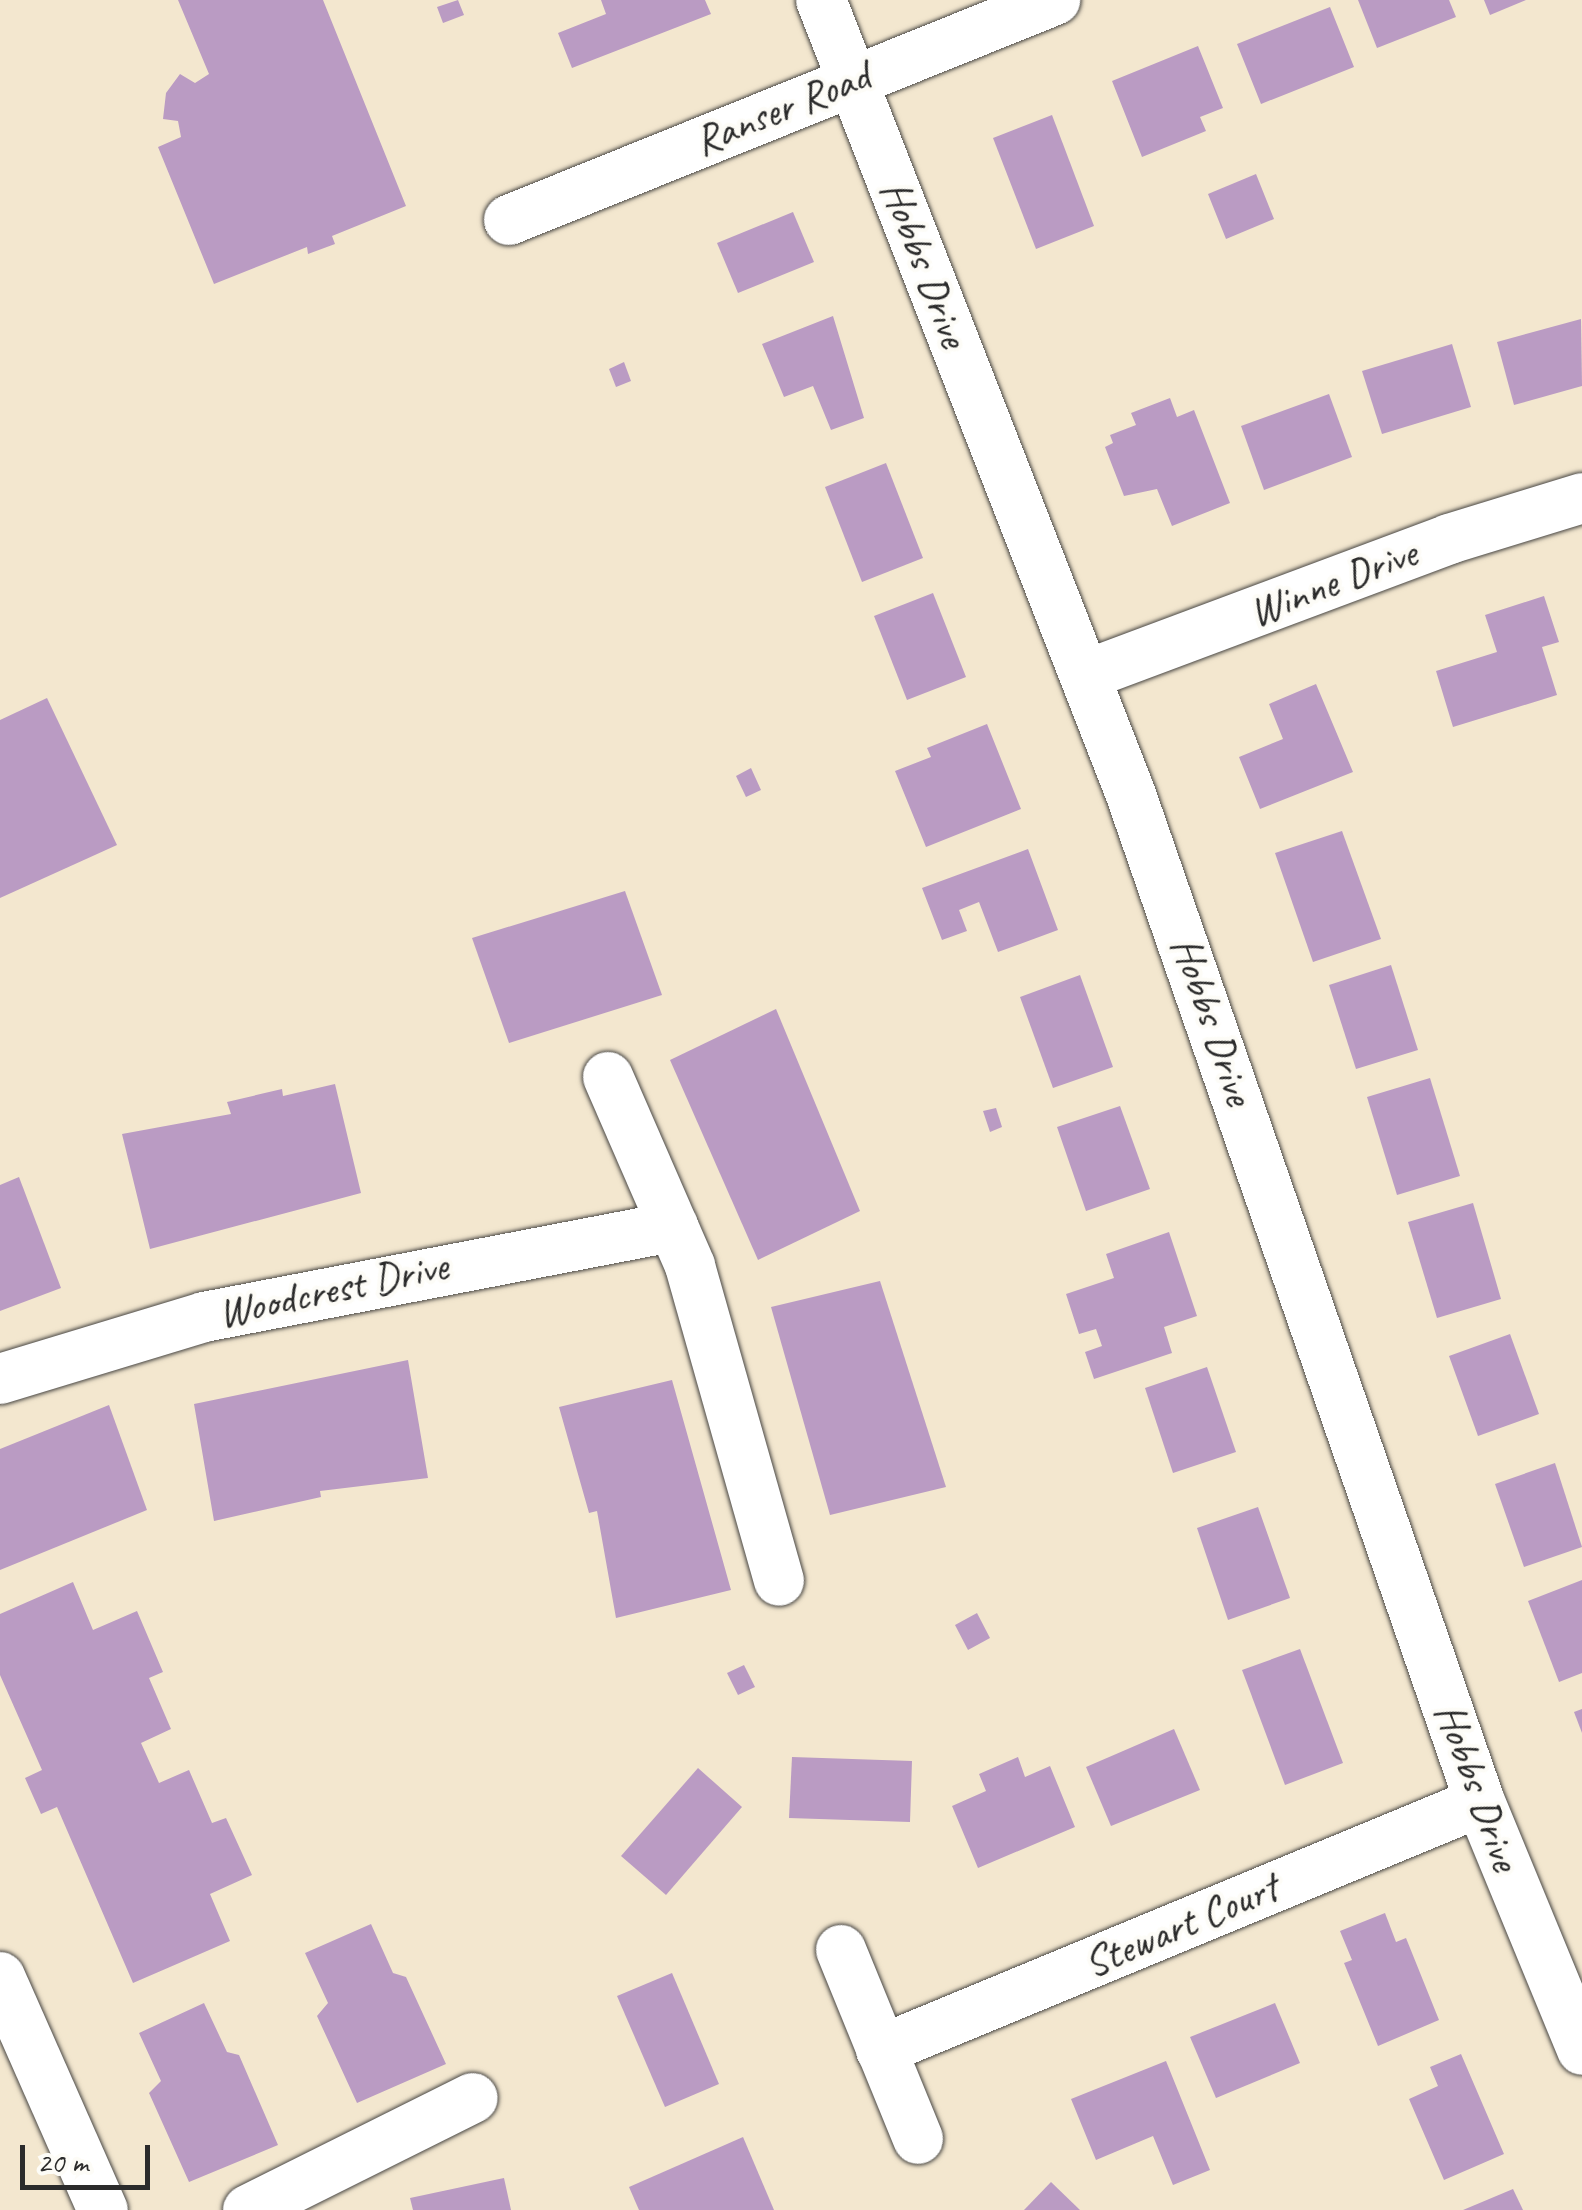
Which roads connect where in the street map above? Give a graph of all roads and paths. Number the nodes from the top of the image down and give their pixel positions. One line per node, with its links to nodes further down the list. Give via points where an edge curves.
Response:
1 (821, 0): 3 (street, Hobbs Drive)
2 (1055, 0): 3 (street, Ranser Road)
3 (852, 81): 4 (street, Ranser Road); 6 (street, Hobbs Drive)
4 (509, 220)
5 (1582, 498): 6 (street, Winne Drive, via 1449,539)
6 (1086, 675): 11 (street, Hobbs Drive, via 1198,977)
7 (608, 1077): 8 (street)
8 (673, 1227): 9 (street, Woodcrest Drive, via 204,1317); 10 (street, via 701,1300)
9 (0, 1378)
10 (779, 1581)
11 (1480, 1802): 14 (street, Stewart Court); 15 (street, Hobbs Drive)
12 (841, 1950): 14 (street)
13 (0, 1977): 18 (street)
14 (882, 2050): 17 (street)
15 (1582, 2050)
16 (473, 2098): 19 (street)
17 (918, 2139)
18 (103, 2210)
19 (248, 2210)

